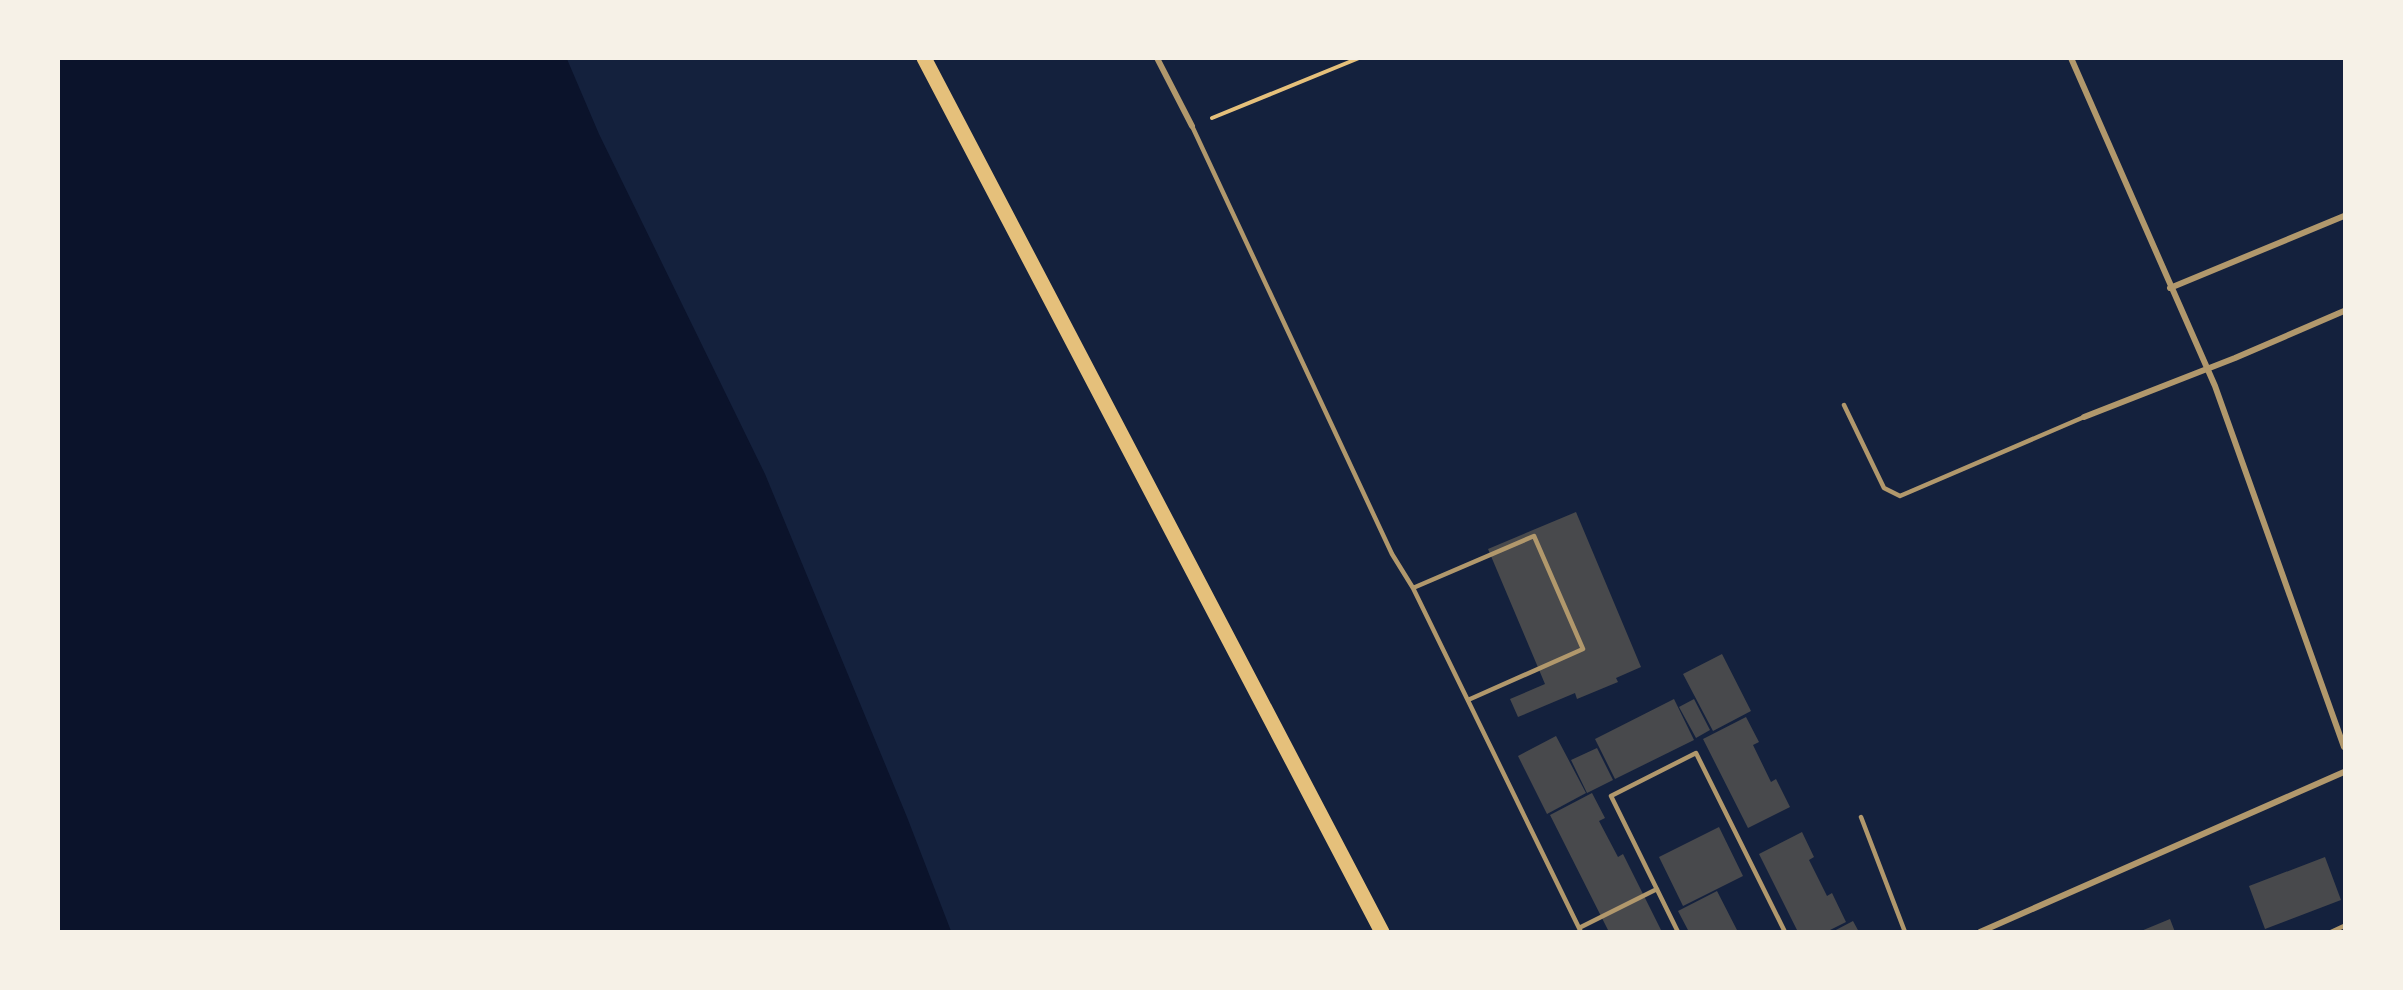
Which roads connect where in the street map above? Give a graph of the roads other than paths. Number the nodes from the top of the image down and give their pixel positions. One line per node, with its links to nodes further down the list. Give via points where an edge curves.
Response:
1 (924, 58): 19 (main road)
2 (1157, 58): 4 (street)
3 (2071, 58): 6 (street)
4 (1192, 126): 11 (lane, via 1392,554)
5 (2344, 216): 6 (street)
6 (2170, 288): 8 (street)
7 (2344, 311): 8 (street)
8 (2206, 368): 10 (street); 13 (street)
9 (1844, 405): 10 (lane, via 1884,488 1900,496)
10 (2084, 417)
11 (1413, 588): 12 (lane); 12 (lane, via 1534,536 1583,650)
12 (1468, 700): 18 (lane)
13 (2344, 747)
14 (2344, 772): 23 (street)
15 (1861, 817): 22 (lane)
16 (1657, 889): 18 (lane); 20 (lane); 21 (lane, via 1611,796 1696,753)
17 (2344, 926): 24 (lane)
18 (1580, 930)
19 (1382, 932)
20 (1678, 932)
21 (1785, 932)
22 (1905, 932)
23 (1980, 932)
24 (2331, 932)

